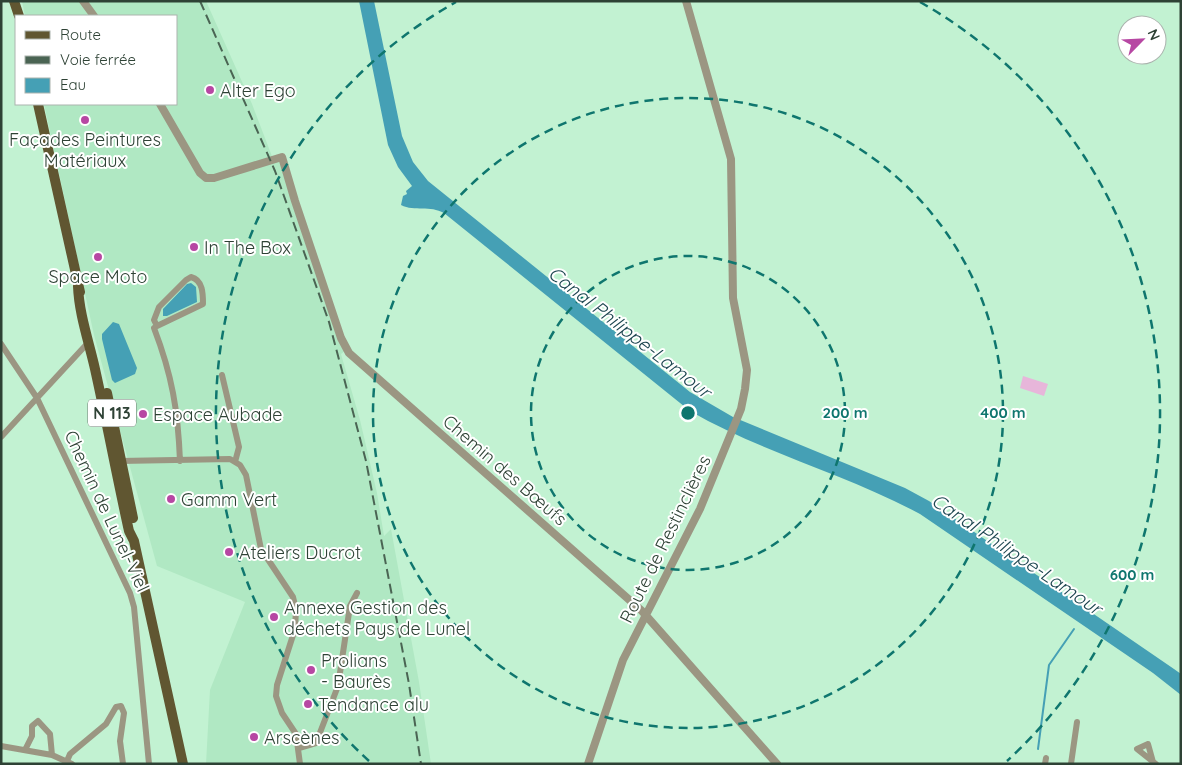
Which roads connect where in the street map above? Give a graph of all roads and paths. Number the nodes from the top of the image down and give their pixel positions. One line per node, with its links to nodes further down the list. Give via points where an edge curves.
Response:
1 (15, 1): 4 (main road)
2 (83, 1): 5 (street)
3 (686, 1): 19 (street, Route de Restinclières, via 731,160 733,298 747,370 745,389 730,436 700,509)
4 (19, 15)
5 (93, 15)
6 (38, 105): 8 (main road, N 113)
7 (161, 105): 19 (street, Chemin des Bœufs, via 206,178 282,158 341,338 349,352)
8 (78, 286): 11 (main road, N 113); 15 (main road, N 113)
9 (157, 326): 9 (street, via 203,304 200,283 196,278 186,280 159,307 154,320); 16 (street, via 154,328 173,384)
10 (1, 344): 13 (street, Chemin de Lunel-Viel)
11 (90, 345): 13 (street, via 85,346); 15 (main road, N 113)
12 (222, 375): 17 (street, via 239,446)
13 (37, 398): 14 (street); 27 (street, Chemin de Lunel-Viel, via 121,573 134,607)
14 (1, 437)
15 (118, 461): 16 (street); 28 (main road, N 113, via 130,531)
16 (180, 461): 17 (street, via 230,459)
17 (235, 462): 22 (street, via 246,475 261,549 293,597 296,610 295,629 276,696 282,713 296,734)
18 (358, 594): 22 (street, via 350,606 338,686 316,743)
19 (646, 617): 30 (street, Route de Restinclières, via 623,660); 31 (street, Chemin des Bœufs)
20 (1077, 722): 32 (street)
21 (1, 746): 23 (street)
22 (299, 748): 29 (street)
23 (26, 750): 24 (street); 24 (street, via 32,726 38,721 50,734)
24 (52, 755): 25 (street)
25 (69, 762): 26 (street, via 70,754 106,724 116,707 121,706 124,713 120,741)
26 (123, 764)
27 (149, 764)
28 (183, 764)
29 (300, 764)
30 (588, 764)
31 (777, 764)
32 (1071, 764)

